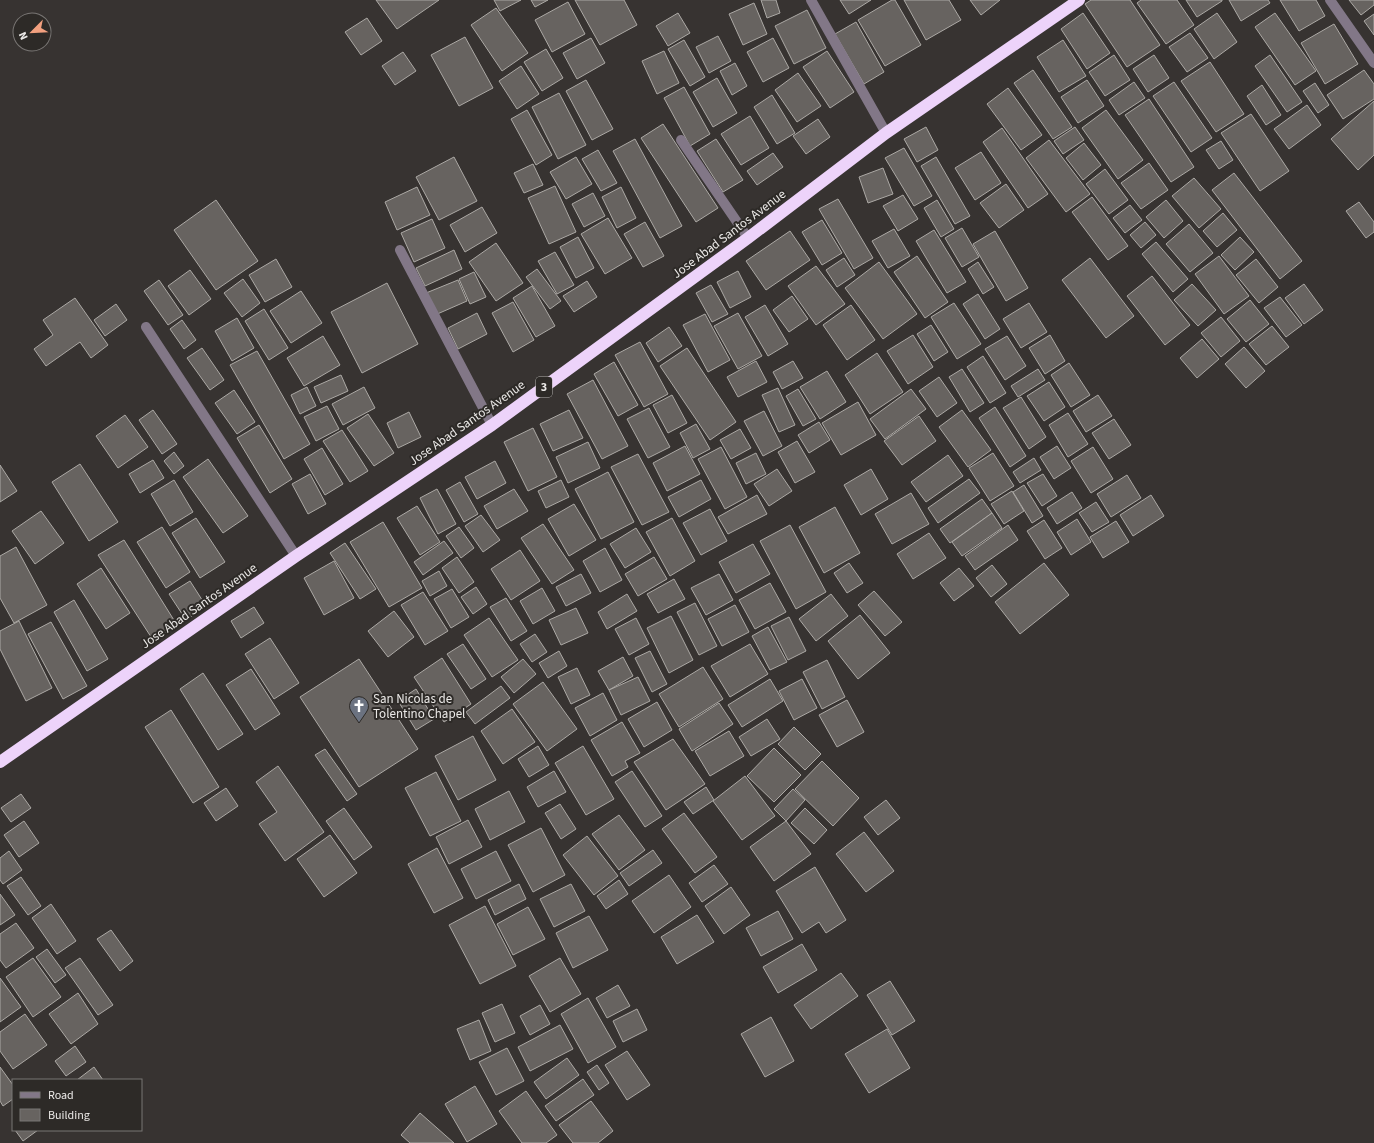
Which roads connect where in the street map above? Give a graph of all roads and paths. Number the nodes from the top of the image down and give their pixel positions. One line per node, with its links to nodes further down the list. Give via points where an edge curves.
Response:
1 (811, 0): 5 (street)
2 (1079, 0): 5 (highway, Jose Abad Santos Avenue / 3)
3 (1330, 0): 4 (street)
4 (1374, 63)
5 (886, 133): 7 (highway, Jose Abad Santos Avenue / 3)
6 (681, 140): 7 (street)
7 (748, 238): 10 (highway, Jose Abad Santos Avenue / 3)
8 (400, 250): 10 (street)
9 (146, 327): 11 (street)
10 (492, 425): 11 (highway, Jose Abad Santos Avenue / 3)
11 (296, 556): 12 (highway, Jose Abad Santos Avenue / 3)
12 (0, 762)

